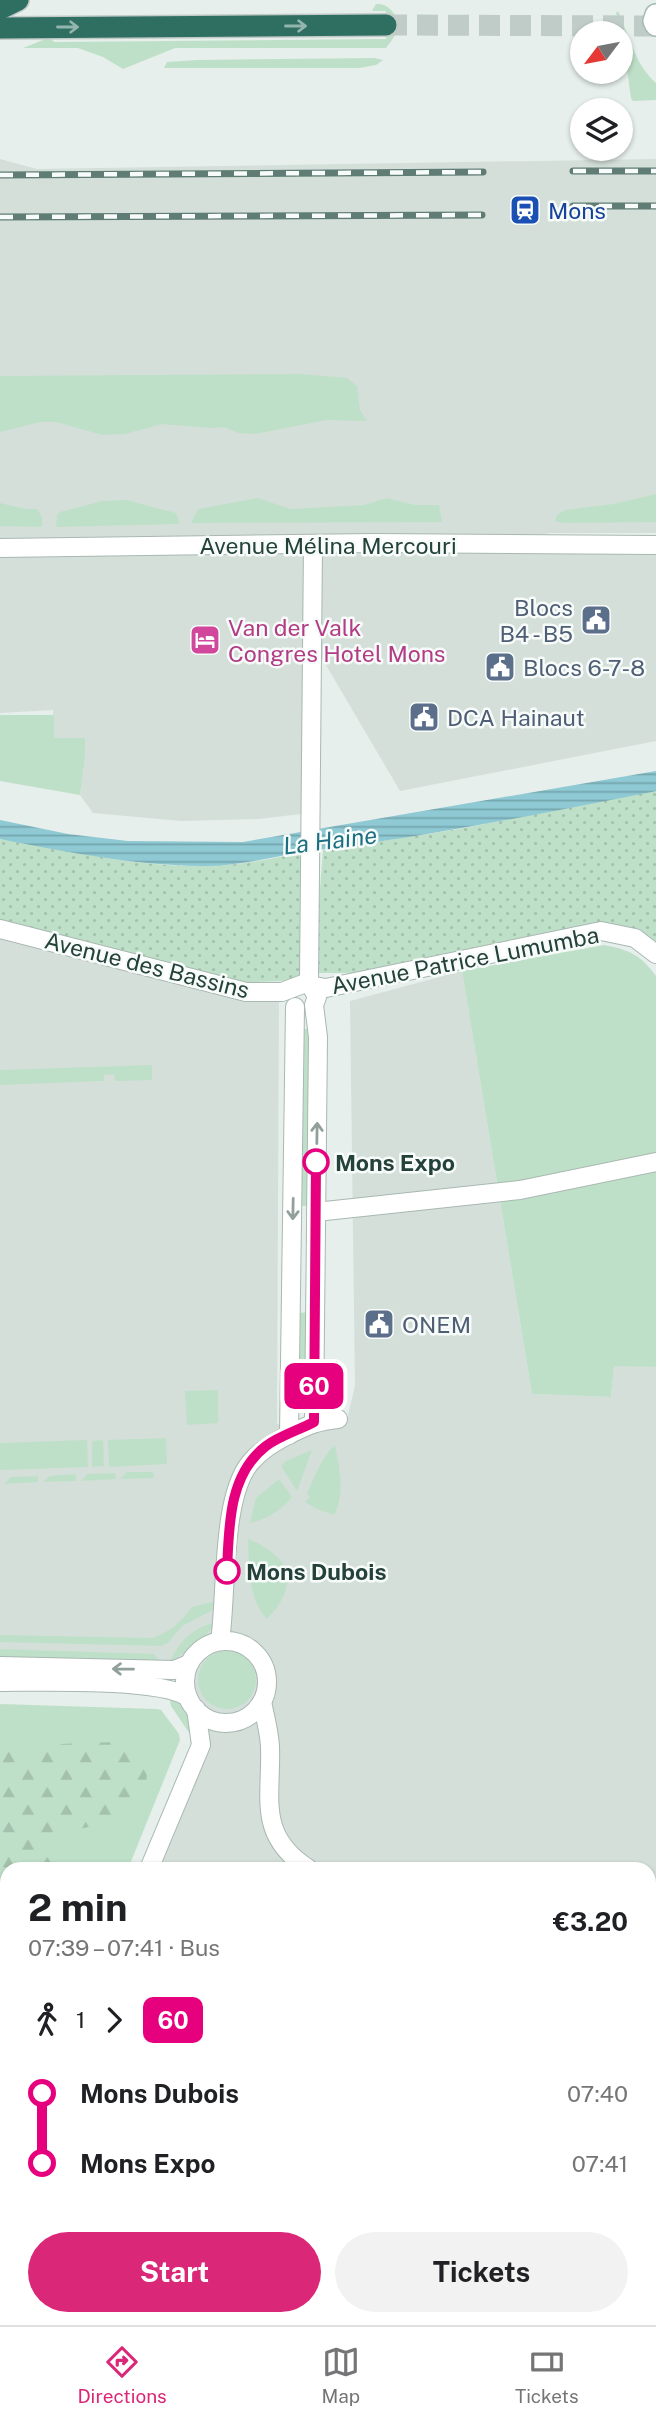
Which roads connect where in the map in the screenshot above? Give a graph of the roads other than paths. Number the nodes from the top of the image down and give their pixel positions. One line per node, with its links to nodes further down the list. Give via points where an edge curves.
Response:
1 (19, 0): 2 (highway)
2 (0, 9)
3 (656, 15): 5 (street)
4 (386, 25): 6 (highway, one-way to 4)
5 (656, 25)
6 (0, 28)
7 (313, 544): 8 (street, Avenue Mélina Mercouri); 9 (street, Avenue Mélina Mercouri); 14 (street)
8 (656, 545)
9 (0, 548)
10 (0, 929): 14 (street, Avenue des Bassins, via 246,992 282,992)
11 (0, 937): 14 (street, Avenue des Bassins, via 244,999)
12 (656, 954): 14 (street, Avenue Patrice Lumumba, via 635,938 601,931 326,988)
13 (656, 965): 14 (street, Avenue Patrice Lumumba, via 631,943 600,937)
14 (303, 999): 16 (street, one-way to 14, via 318,1037); 19 (street, one-way to 19)
15 (656, 1163): 16 (street, via 520,1190)
16 (316, 1212): 18 (street)
17 (338, 1419): 18 (street)
18 (314, 1422): 19 (street)
19 (289, 1435): 20 (street, via 266,1446 250,1462 236,1490)
20 (220, 1641): 21 (street, via 199,1651); 24 (street, via 241,1643 259,1656 267,1679)
21 (189, 1664): 22 (street, one-way to 22, via 174,1670); 25 (street, via 186,1679)
22 (0, 1666)
23 (0, 1682): 25 (street, via 163,1688 182,1693)
24 (262, 1702): 26 (street, via 244,1719); 30 (street, via 270,1746 269,1813 282,1844)
25 (192, 1703): 26 (street, via 212,1720); 27 (street)
26 (228, 1722): 27 (street); 29 (street, via 251,1729 260,1740 262,1818)
27 (201, 1745): 28 (street)
28 (152, 1862)
29 (283, 1862)
30 (299, 1862)

